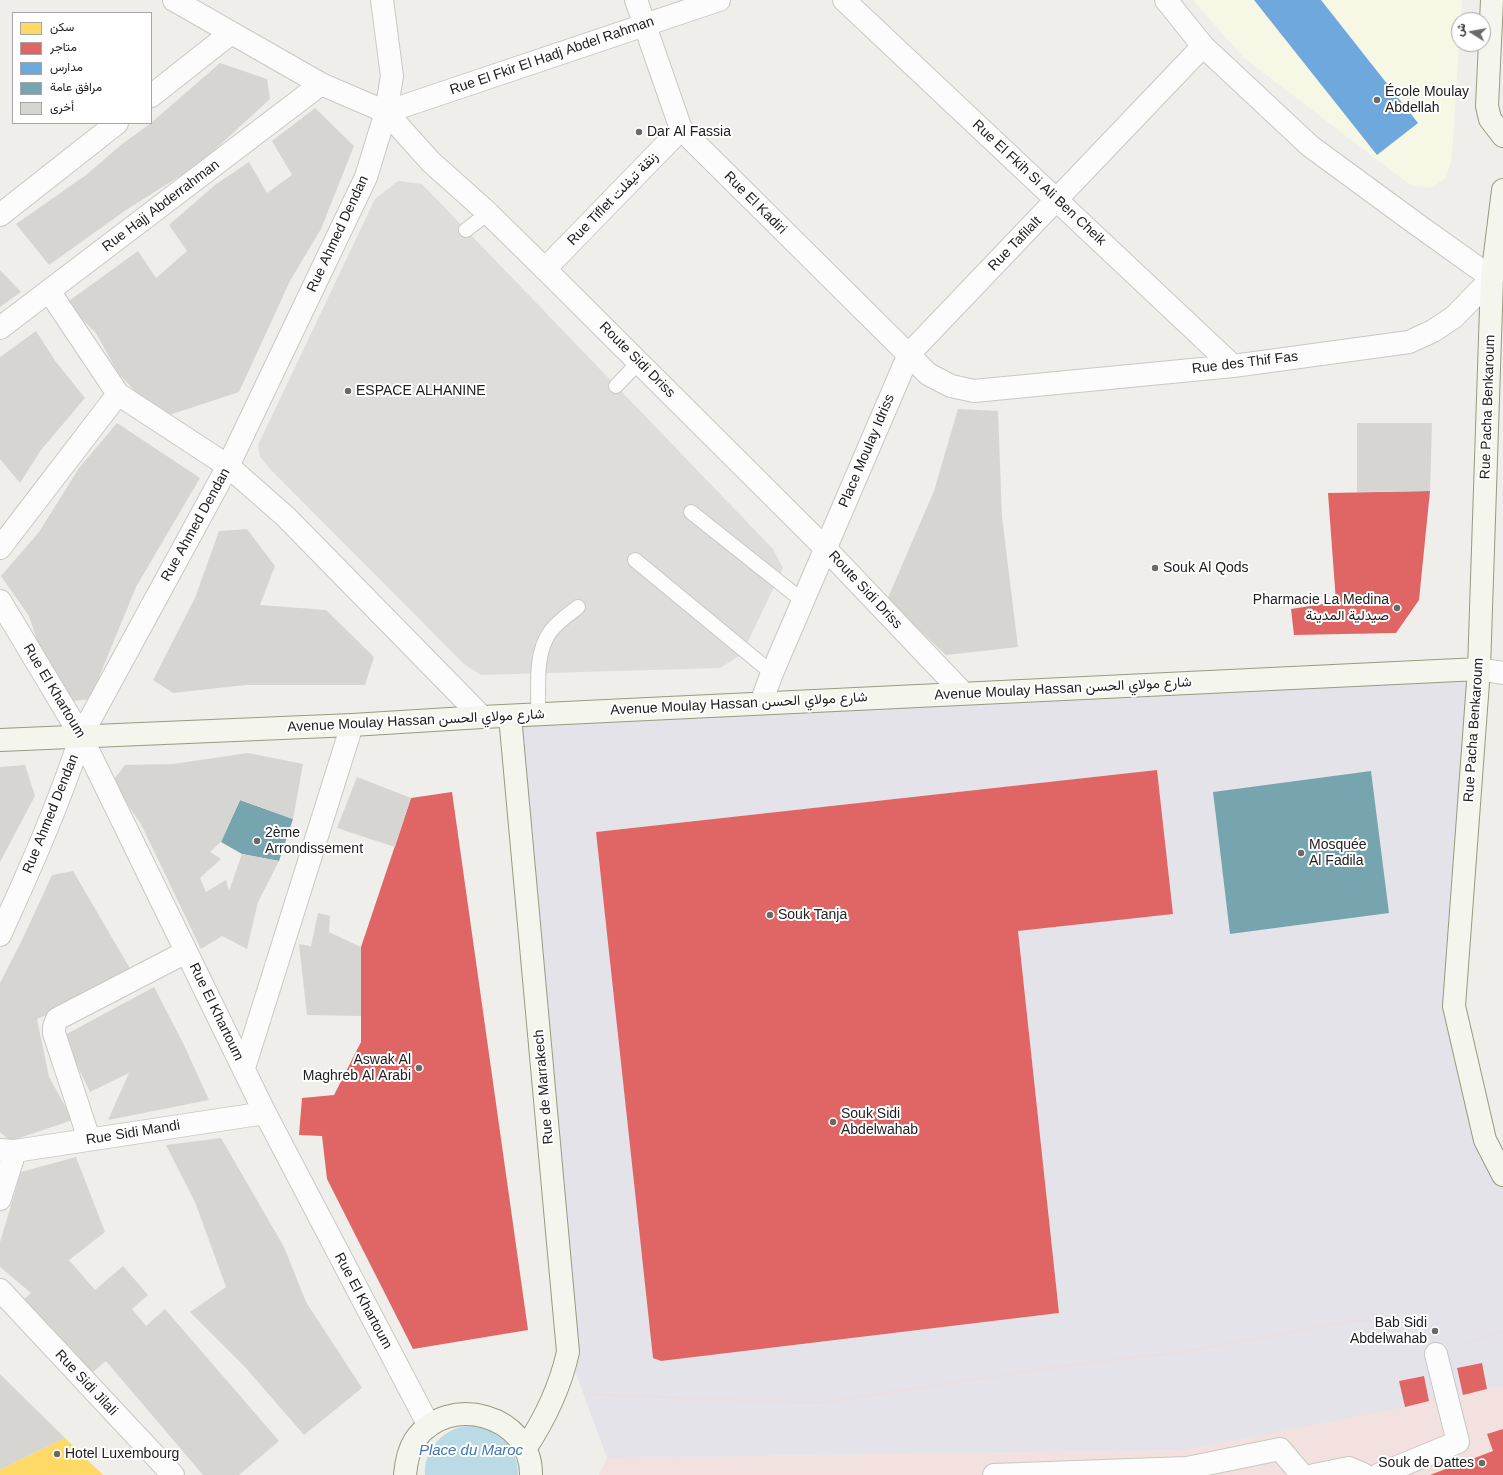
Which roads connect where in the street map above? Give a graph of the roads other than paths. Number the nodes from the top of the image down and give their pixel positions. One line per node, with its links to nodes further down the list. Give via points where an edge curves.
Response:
1 (174, 0): 9 (street)
2 (382, 0): 13 (street, via 392,76)
3 (636, 0): 8 (street, Rue El Kadiri)
4 (718, 0): 8 (street, Rue El Fkir El Hadj Abdel Rahman)
5 (844, 0): 18 (street, Rue El Fkih Si Ali Ben Cheik)
6 (1166, 0): 10 (street)
7 (1492, 0): 16 (main road, via 1487,106 1490,119)
8 (644, 25): 13 (street, Rue El Fkir El Hadj Abdel Rahman); 15 (street, Rue El Kadiri)
9 (231, 33): 11 (street); 12 (street)
10 (1203, 46): 18 (street, Rue Tafilalt); 24 (street, via 1310,146)
11 (321, 84): 13 (street); 25 (street, Rue Hajj Abderrahman)
12 (152, 95)
13 (386, 112): 19 (street, Route Sidi Driss, via 431,162); 34 (street, Rue Ahmed Dendan, via 366,177)
14 (116, 124): 20 (street)
15 (681, 129): 23 (street, Rue Tiflet زنقة تيفلت); 27 (street, Rue El Kadiri)
16 (1503, 136)
17 (1503, 190): 24 (main road, Rue Pacha Benkaroum)
18 (1057, 200): 27 (street, Rue Tafilalt); 30 (street, Rue El Fkih Si Ali Ben Cheik)
19 (488, 213): 21 (lane); 23 (street, Route Sidi Driss)
20 (0, 215)
21 (466, 230)
22 (1503, 250): 24 (street)
23 (545, 269): 29 (street, Route Sidi Driss)
24 (1492, 278): 28 (main road, Rue Pacha Benkaroum); 30 (street, Rue des Thif Fas, via 1454,317 1433,331 1409,342)
25 (49, 291): 26 (street, Rue Hajj Abderrahman); 33 (street)
26 (0, 328)
27 (909, 354): 32 (street, Rue El Kadiri, via 928,374 951,386); 37 (street, Place Moulay Idriss)
28 (1496, 356): 42 (main road, Rue Pacha Benkaroum)
29 (639, 362): 31 (lane); 37 (street, Route Sidi Driss)
30 (1234, 366): 32 (street, Rue des Thif Fas)
31 (616, 386)
32 (974, 391)
33 (118, 394): 34 (street); 36 (street)
34 (228, 466): 49 (street, via 286,517); 51 (street, Rue Ahmed Dendan)
35 (691, 512): 39 (lane)
36 (0, 548)
37 (825, 548): 39 (street, Place Moulay Idriss); 45 (street, Route Sidi Driss)
38 (635, 560): 43 (lane)
39 (803, 600): 43 (street, Place Moulay Idriss)
40 (0, 601): 51 (street, Rue El Khartoum)
41 (578, 607): 47 (lane, via 551,631 544,644 540,658)
42 (1479, 669): 44 (street); 45 (main road, Avenue Moulay Hassan شارع مولاي الحسن); 59 (main road, Rue Pacha Benkaroum, via 1454,1006 1485,1140)
43 (772, 673): 46 (street, Place Moulay Idriss)
44 (1503, 673)
45 (963, 693): 46 (main road, Avenue Moulay Hassan شارع مولاي الحسن)
46 (761, 703): 47 (main road, Avenue Moulay Hassan شارع مولاي الحسن)
47 (538, 714): 48 (main road, Avenue Moulay Hassan شارع مولاي الحسن)
48 (510, 716): 49 (main road, Avenue Moulay Hassan شارع مولاي الحسن); 64 (main road, Rue de Marrakech, via 568,1352 563,1374 542,1424)
49 (482, 717): 50 (main road, Avenue Moulay Hassan شارع مولاي الحسن)
50 (352, 725): 51 (main road, Avenue Moulay Hassan شارع مولاي الحسن); 55 (street)
51 (81, 736): 52 (main road, Avenue Moulay Hassan شارع مولاي الحسن); 53 (street, Rue Ahmed Dendan, via 35,858); 54 (street, Rue El Khartoum)
52 (0, 740)
53 (0, 935)
54 (186, 952): 55 (street, Rue El Khartoum); 57 (street, via 57,1019 54,1033)
55 (244, 1068): 56 (street, Rue El Khartoum)
56 (265, 1113): 57 (street, Rue Sidi Mandi); 63 (street, Rue El Khartoum)
57 (89, 1139): 58 (street, Rue Sidi Mandi)
58 (7, 1150): 60 (street)
59 (1503, 1175)
60 (0, 1198)
61 (0, 1290): 65 (street, Rue Sidi Jilali)
62 (1436, 1354): 72 (street, via 1458,1442)
63 (429, 1426): 64 (main road, via 451,1415 476,1413 500,1421 515,1433); 66 (main road, via 415,1440 407,1458)
64 (525, 1449): 67 (main road)
65 (173, 1475)
66 (405, 1475)
67 (531, 1475)
68 (994, 1475): 69 (street, via 1187,1468 1280,1448)
69 (1302, 1475)
70 (1314, 1475): 71 (street, via 1349,1468)
71 (1365, 1475)
72 (1378, 1475)

